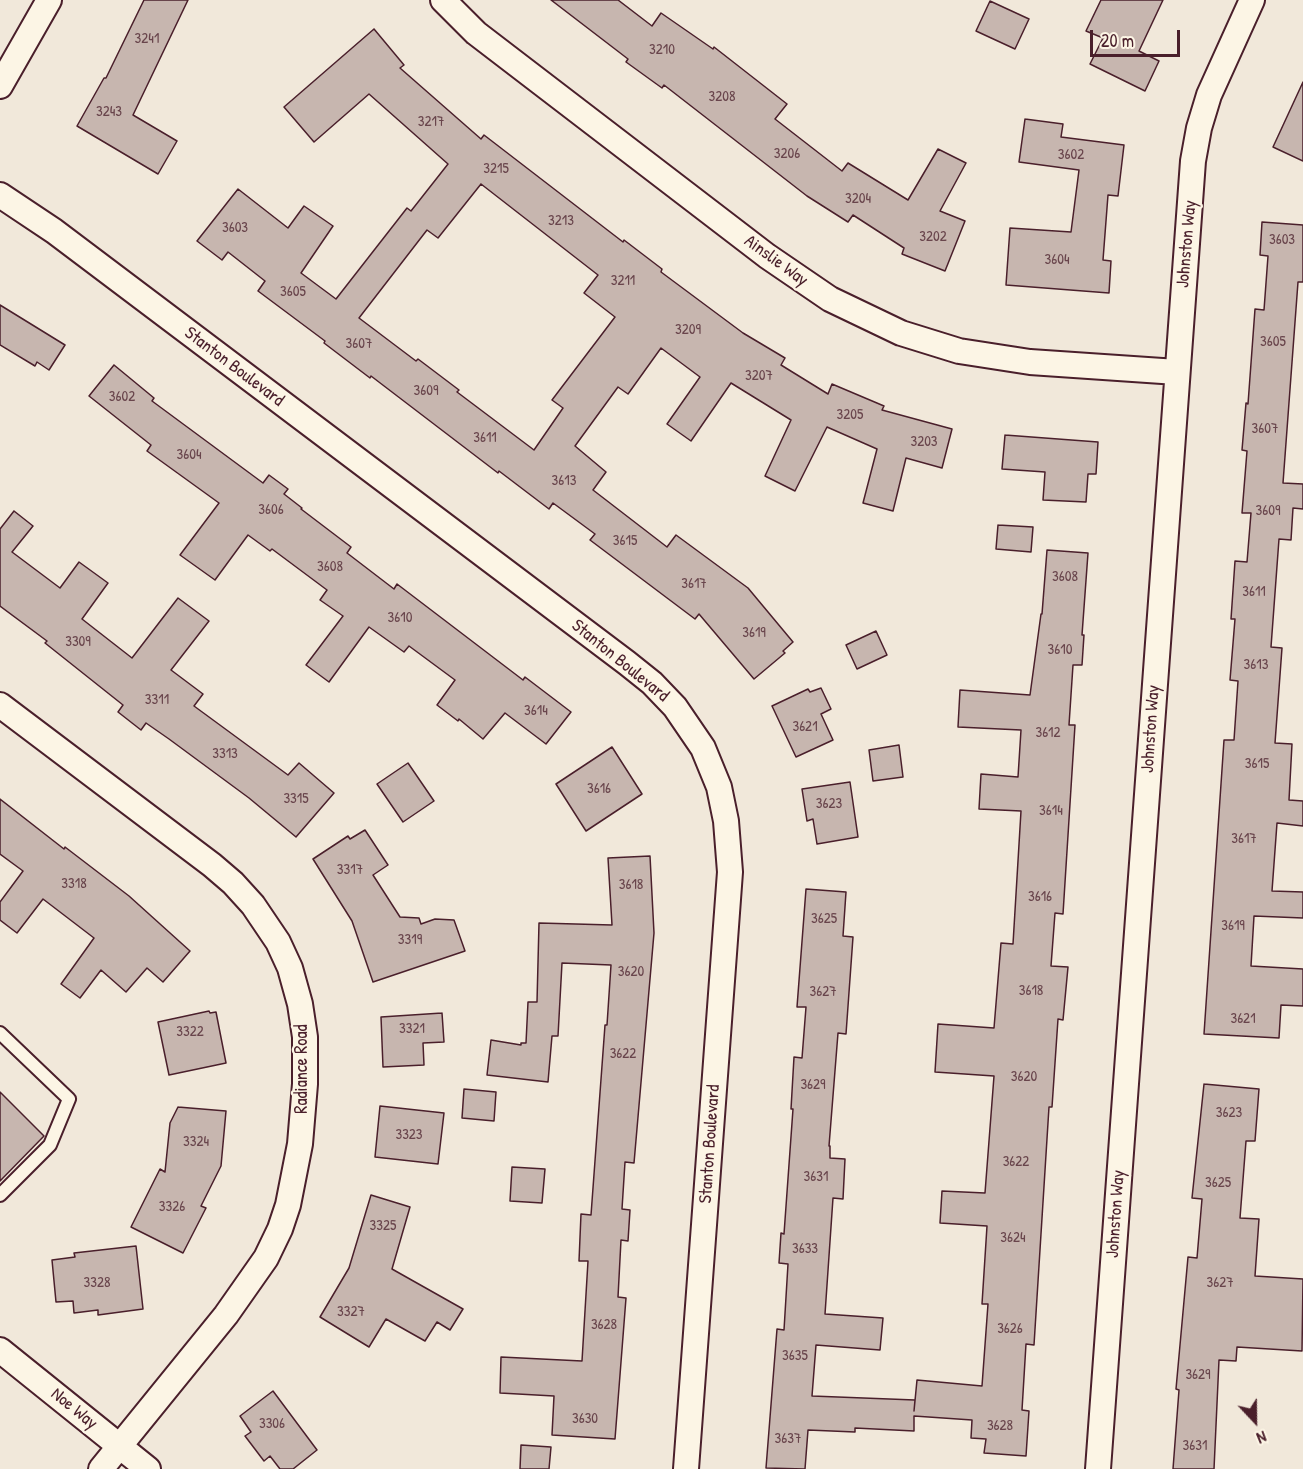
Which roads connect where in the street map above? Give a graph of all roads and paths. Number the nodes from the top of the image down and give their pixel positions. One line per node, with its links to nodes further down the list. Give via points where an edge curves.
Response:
1 (49, 0): 4 (street)
2 (442, 0): 6 (street, Ainslie Way, via 485,40 767,256 830,299 901,333 959,351 1030,362)
3 (1252, 0): 6 (street, Johnston Way, via 1209,95 1199,128)
4 (0, 86)
5 (0, 195): 14 (street, Stanton Boulevard, via 627,663 675,707 704,748 719,787 730,872)
6 (1177, 372): 15 (street, Johnston Way)
7 (0, 705): 11 (street, Radiance Road, via 233,883 278,942 300,1004 304,1037 300,1144 280,1229 266,1258 225,1315)
8 (0, 1033): 9 (lane, via 69,1099 50,1145)
9 (0, 1195)
10 (0, 1350): 11 (street, Noe Way)
11 (120, 1446): 12 (street, Radiance Road); 13 (street, Noe Way)
12 (101, 1469)
13 (148, 1469)
14 (686, 1469)
15 (1098, 1469)

